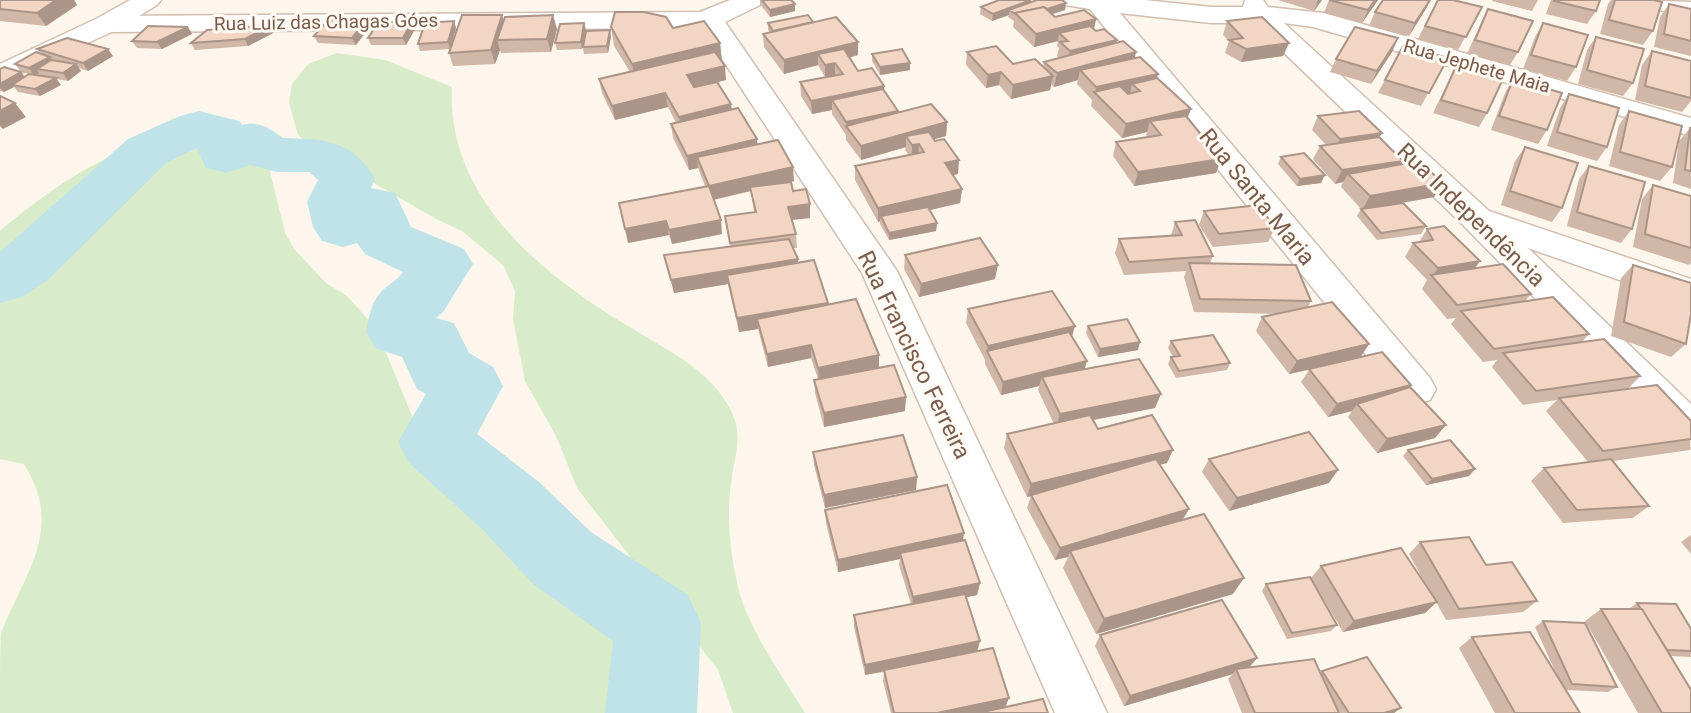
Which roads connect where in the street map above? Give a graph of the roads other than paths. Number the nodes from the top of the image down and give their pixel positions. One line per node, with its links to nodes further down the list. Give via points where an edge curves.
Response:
1 (148, 0): 8 (street)
2 (751, 0): 7 (street, Rua Luiz das Chagas Góes)
3 (1649, 0): 6 (street)
4 (1087, 2): 5 (street, via 1211,15); 13 (street, Rua Santa Maria)
5 (1256, 8): 10 (street, Rua Jephete Maia, via 1315,19); 11 (street, Rua Independência)
6 (1691, 10)
7 (709, 19): 8 (street, Rua Luiz das Chagas Góes); 15 (street, Rua Francisco Ferreira, via 879,271)
8 (107, 24): 9 (street)
9 (0, 75)
10 (1691, 127)
11 (1476, 218): 12 (street); 14 (street, Rua Independência)
12 (1691, 292)
13 (1416, 389)
14 (1691, 430)
15 (1081, 713)

